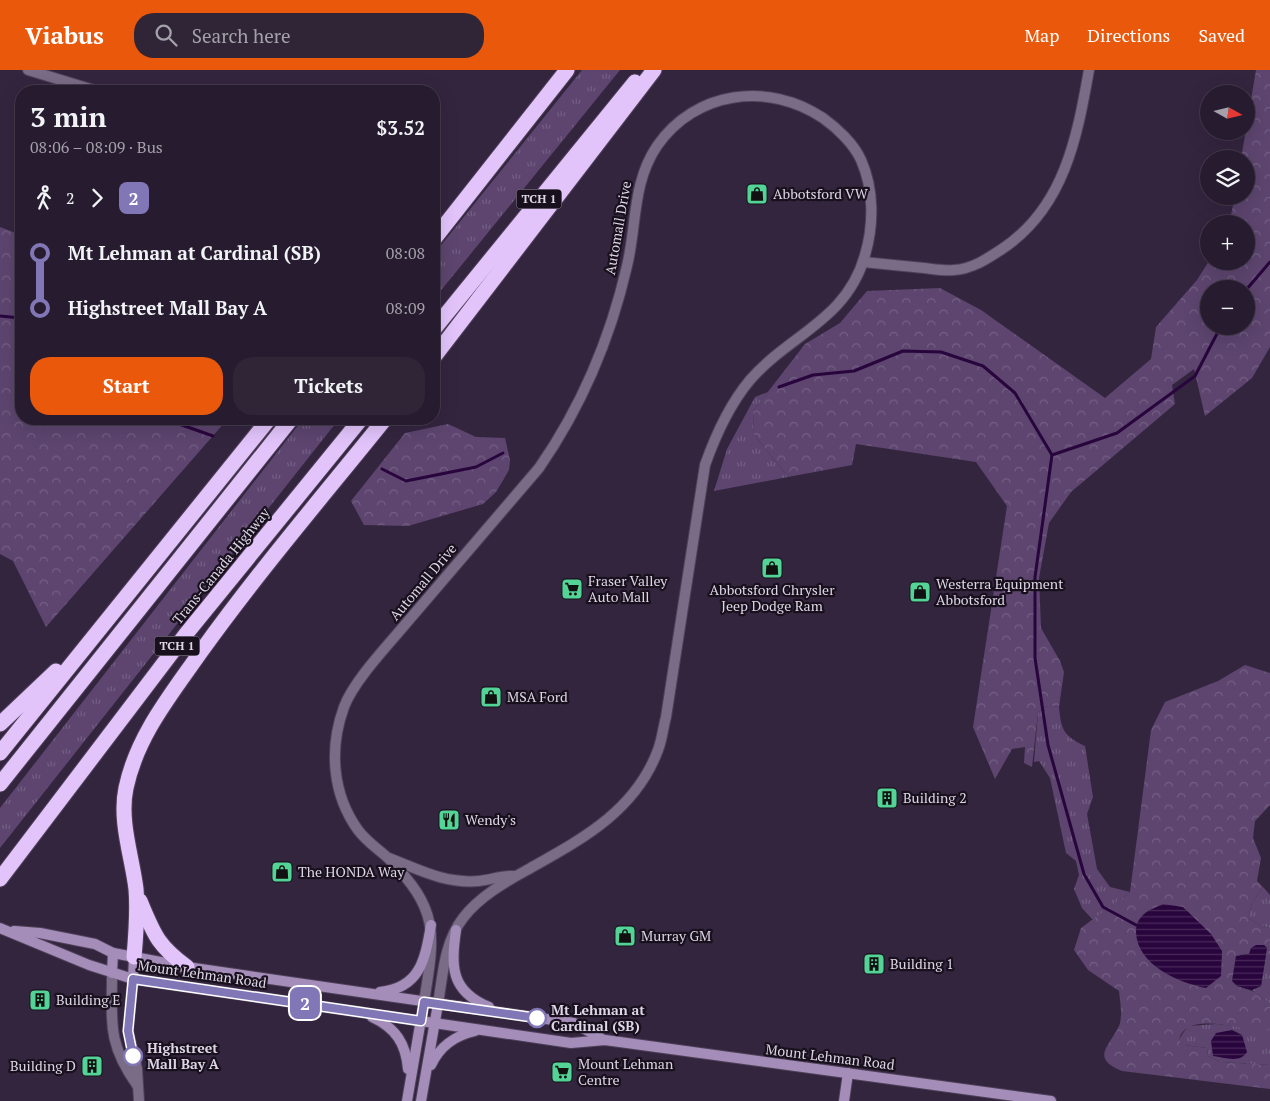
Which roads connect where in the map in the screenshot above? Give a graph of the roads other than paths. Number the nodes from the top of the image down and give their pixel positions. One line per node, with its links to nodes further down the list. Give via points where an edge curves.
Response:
1 (28, 70): 6 (street)
2 (567, 70): 7 (highway)
3 (645, 70): 11 (highway, TCH 1)
4 (654, 70): 12 (highway)
5 (1089, 70): 10 (street, via 1080,124 1064,174 1034,223 1012,243 970,268 953,271)
6 (77, 85)
7 (552, 91): 8 (highway); 9 (highway)
8 (440, 222)
9 (440, 231)
10 (863, 262): 21 (street, Automall Drive, via 870,229 871,203 861,160 834,126 812,111 785,100 758,95 732,96 710,102 672,127 652,154 641,178 628,264 604,348 559,439 539,468 370,666 344,706 333,766 344,806 358,830); 22 (street, Automall Drive, via 848,295 830,314 780,351 751,380 717,432 705,464 666,717 658,750 643,782 620,810 586,837)
11 (440, 322)
12 (440, 349)
13 (263, 425): 17 (highway)
14 (286, 425): 20 (highway)
15 (356, 425): 23 (highway, Trans-Canada Highway / TCH 1, via 186,634)
16 (380, 425): 24 (highway, via 240,598 165,701 143,738 124,801)
17 (98, 630): 18 (highway); 19 (highway)
18 (0, 724)
19 (0, 753)
20 (0, 784)
21 (387, 857): 22 (street, Automall Drive, via 425,874 451,880 480,881); 25 (street, Automall Drive, via 418,893)
22 (516, 876): 27 (street, Automall Drive, via 477,903)
23 (2, 877)
24 (136, 888): 30 (highway, via 138,916); 31 (highway, via 156,940 168,954)
25 (431, 925): 34 (main road, via 424,956 412,981 394,991); 35 (street, Automall Drive, via 431,958)
26 (0, 928): 28 (main road, Mount Lehman Road)
27 (456, 930): 36 (street, Automall Drive, via 448,946); 38 (main road, via 453,970 459,984 476,1002)
28 (10, 931): 29 (main road, Mount Lehman Road, via 40,933 95,944); 32 (main road, Mount Lehman Road, via 39,946)
29 (113, 953): 30 (main road, Mount Lehman Road); 32 (main road)
30 (134, 957): 31 (main road, Mount Lehman Road); 33 (main road)
31 (187, 967): 34 (main road, Mount Lehman Road)
32 (112, 973): 33 (main road, Mount Lehman Road); 45 (street, via 111,1024 117,1053)
33 (133, 979): 37 (main road, Mount Lehman Road); 45 (street, via 128,1031 137,1069)
34 (364, 994): 35 (main road, Mount Lehman Road)
35 (424, 1002): 36 (main road, Mount Lehman Road); 39 (main road)
36 (438, 1004): 38 (main road, Mount Lehman Road); 40 (main road)
37 (361, 1012): 39 (main road, Mount Lehman Road); 46 (main road, via 382,1022 401,1038 406,1052)
38 (501, 1013): 42 (main road, Mount Lehman Road, via 574,1023)
39 (421, 1021): 40 (main road, Mount Lehman Road); 46 (main road)
40 (434, 1023): 41 (main road, Mount Lehman Road); 44 (main road)
41 (480, 1030): 42 (main road, Mount Lehman Road, via 571,1043); 44 (main road, via 447,1042 435,1055)
42 (605, 1040): 43 (main road, Mount Lehman Road)
43 (848, 1073): 50 (main road); 51 (main road, Mount Lehman Road)
44 (424, 1080): 49 (main road)
45 (137, 1085): 47 (street)
46 (409, 1085): 48 (main road)
47 (139, 1101)
48 (407, 1101)
49 (421, 1101)
50 (844, 1101)
51 (1052, 1101)

